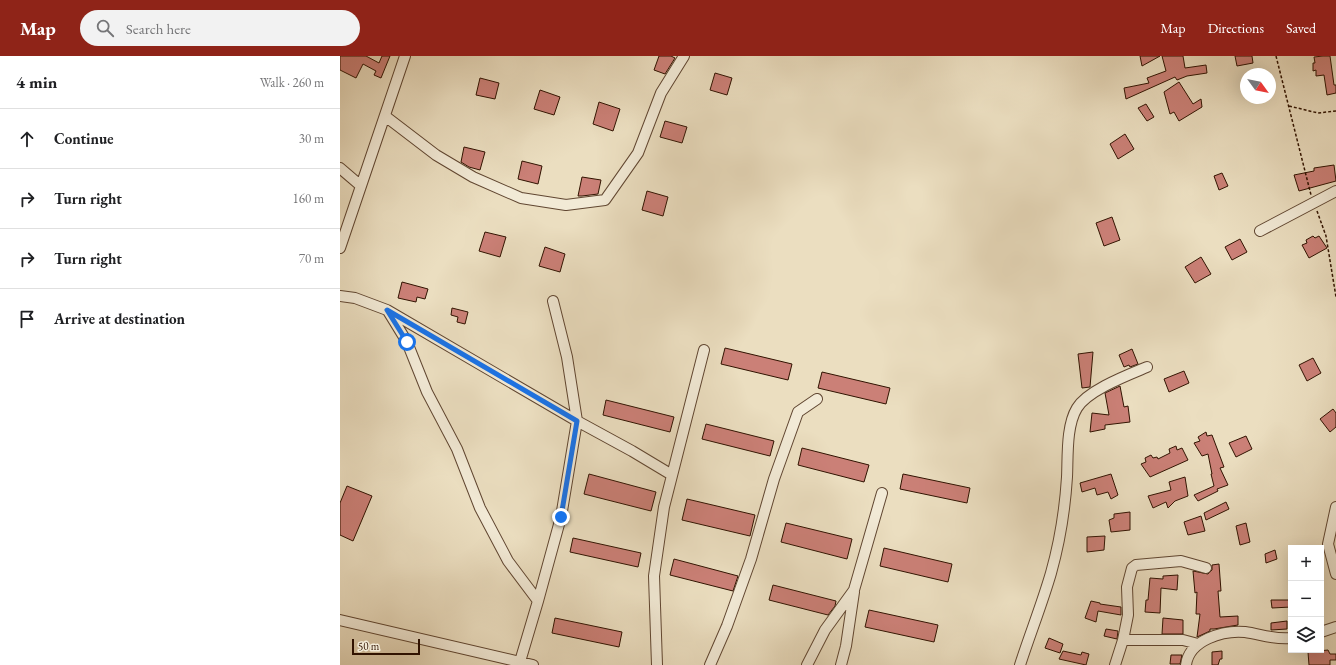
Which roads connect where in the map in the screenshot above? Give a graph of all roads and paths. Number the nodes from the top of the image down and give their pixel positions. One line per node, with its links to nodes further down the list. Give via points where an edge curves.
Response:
1 (405, 56): 6 (street)
2 (684, 56): 6 (street, via 661,93 638,153 605,200 566,205 521,198 473,177 436,155)
3 (1276, 56): 4 (path)
4 (1289, 106): 5 (path, via 1318,113); 10 (path)
5 (1336, 111)
6 (385, 116): 8 (street)
7 (340, 168): 8 (street)
8 (361, 186): 12 (street)
9 (1336, 191): 10 (street)
10 (1314, 203): 11 (street); 14 (path, via 1326,236)
11 (1260, 231)
12 (340, 248)
13 (340, 296): 16 (street, via 355,298)
14 (1336, 297)
15 (553, 301): 20 (street, via 568,357)
16 (387, 310): 20 (street); 27 (street, via 407,342 427,392 457,449 480,508 508,561)
17 (704, 350): 21 (street)
18 (1147, 368): 40 (street, via 1122,377 1090,395 1077,408 1070,425 1062,527 1051,573)
19 (818, 399): 37 (street, via 798,412 774,479 752,559)
20 (577, 421): 21 (street); 27 (street, via 561,517)
21 (672, 475): 36 (street, via 664,507 654,576)
22 (882, 493): 26 (street)
23 (1336, 507): 25 (street, via 1328,544)
24 (1206, 568): 32 (street, via 1181,561 1136,565 1132,568 1127,586 1128,615)
25 (1336, 574)
26 (854, 590): 38 (street, via 825,630); 39 (street)
27 (538, 601): 34 (street)
28 (340, 620): 34 (street)
29 (1336, 628): 30 (street)
30 (1324, 631)
31 (1288, 638): 33 (street, via 1272,638 1243,632 1215,635)
32 (1123, 640): 33 (street, via 1183,640); 41 (street)
33 (1198, 644): 42 (street, via 1187,658)
34 (519, 663): 35 (street)
35 (533, 665)
36 (657, 665)
37 (710, 665)
38 (807, 665)
39 (841, 665)
40 (1020, 665)
41 (1115, 665)
42 (1186, 665)

